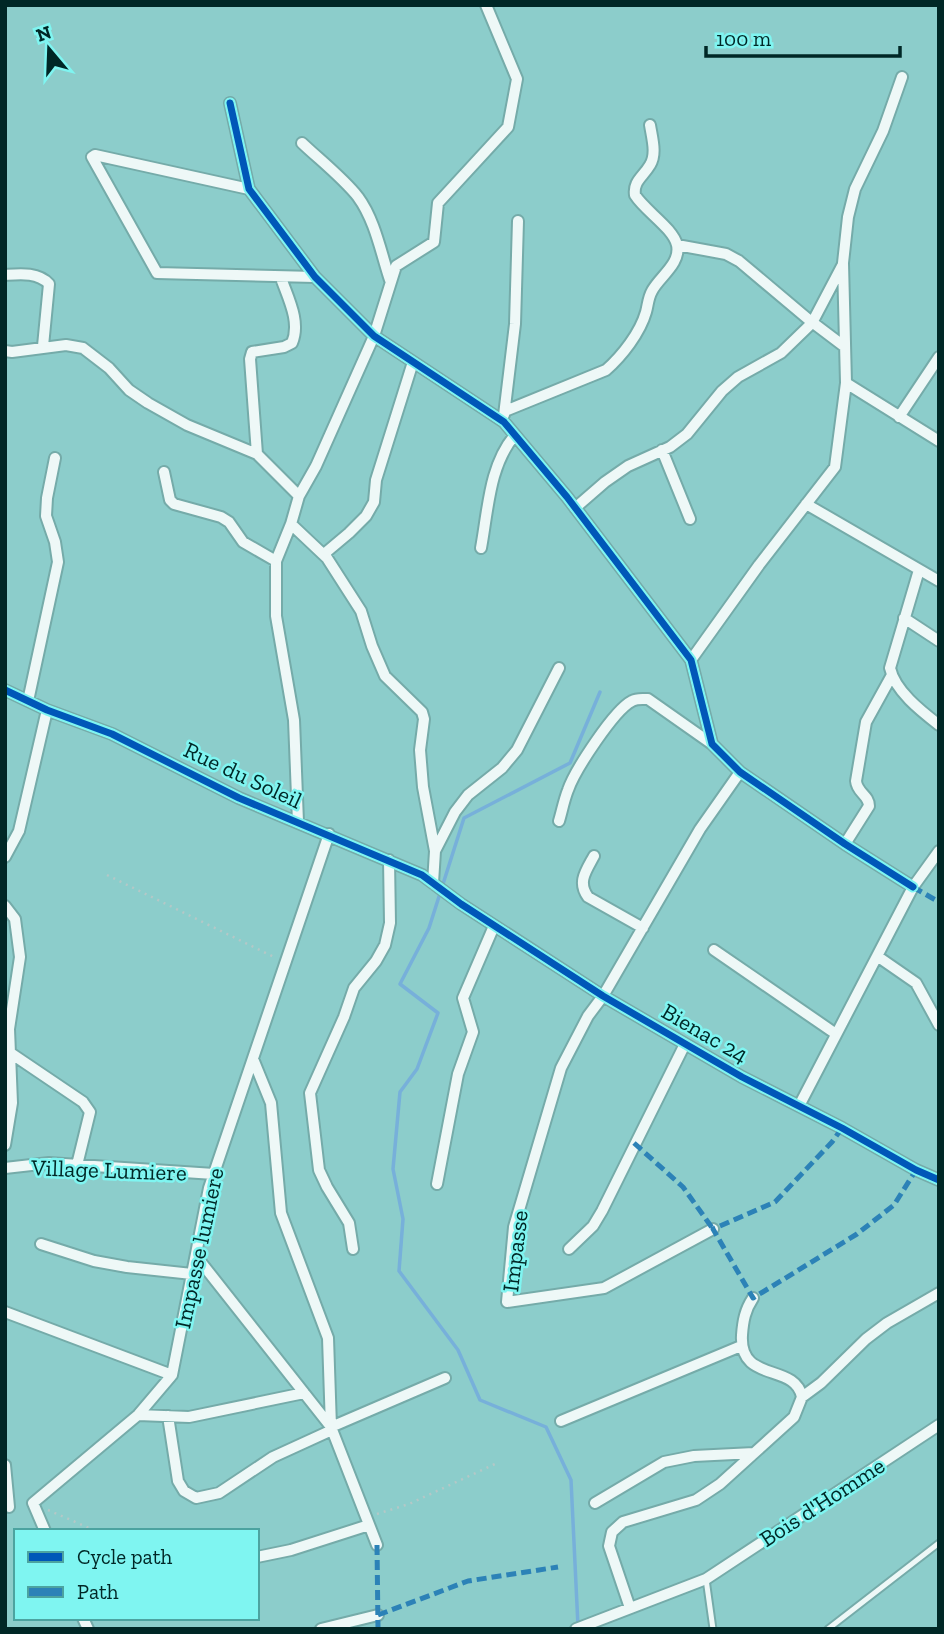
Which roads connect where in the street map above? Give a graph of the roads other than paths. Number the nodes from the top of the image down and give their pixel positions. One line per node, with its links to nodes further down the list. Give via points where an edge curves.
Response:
1 (486, 5): 13 (street, via 517,79 508,127 438,203 434,242 396,266)
2 (902, 77): 9 (street, via 855,189)
3 (230, 103): 6 (street)
4 (650, 125): 8 (street, via 653,155 637,181 635,195)
5 (302, 143): 13 (street, via 360,199)
6 (249, 189): 11 (street); 12 (street, via 95,155 92,158 157,273)
7 (518, 221): 22 (street, via 515,324)
8 (677, 245): 14 (street, via 726,254 739,261); 22 (street, via 671,268 654,288 642,321 616,361)
9 (843, 263): 14 (street); 17 (street)
10 (5, 275): 16 (street, via 27,274 49,284)
11 (314, 277): 12 (street); 15 (street)
12 (281, 278): 27 (street, via 296,334 284,347 252,352)
13 (390, 280): 15 (street)
14 (812, 323): 17 (street); 26 (street, via 781,353 738,377 687,434)
15 (374, 335): 20 (street); 30 (street)
16 (43, 346): 18 (street); 27 (street, via 83,348 148,403)
17 (845, 347): 21 (street)
18 (5, 351)
19 (939, 357): 23 (street)
20 (414, 362): 22 (street); 36 (street, via 376,480 374,502 366,516)
21 (846, 383): 23 (street); 31 (street, via 835,467)
22 (504, 416): 24 (street)
23 (899, 417): 25 (street)
24 (514, 435): 32 (street); 35 (street, via 496,469)
25 (939, 442)
26 (663, 450): 32 (street, via 605,482); 33 (street)
27 (257, 454): 30 (street)
28 (55, 458): 46 (street, via 46,516 58,562)
29 (164, 472): 37 (street, via 174,504 221,517 243,542)
30 (299, 496): 34 (street)
31 (806, 504): 38 (street); 42 (street)
32 (575, 508): 42 (street)
33 (690, 519)
34 (291, 524): 36 (street); 37 (street)
35 (481, 548)
36 (324, 554): 55 (street, via 361,611 385,676 422,712 422,775)
37 (275, 561): 52 (street, via 276,616 294,720)
38 (919, 570): 39 (street); 40 (street)
39 (939, 581)
40 (904, 618): 41 (street); 44 (street, via 892,658)
41 (939, 641)
42 (691, 660): 49 (street)
43 (559, 668): 55 (street, via 517,750 468,795)
44 (892, 675): 48 (street); 54 (street, via 866,722 856,781 869,806)
45 (5, 690): 46 (street, Rue du Soleil)
46 (28, 701): 47 (street, Rue du Soleil)
47 (47, 710): 52 (street, Rue du Soleil, via 112,734 239,798); 58 (street, via 19,831)
48 (939, 726)
49 (712, 744): 50 (street); 51 (street, via 648,699 631,701 579,766)
50 (740, 772): 54 (street); 65 (street, via 700,829)
51 (559, 821)
52 (298, 822): 53 (street, Rue du Soleil)
53 (329, 834): 59 (street, Rue du Soleil); 73 (street, Impasse lumiere)
54 (845, 844): 61 (street)
55 (435, 851): 60 (street)
56 (939, 851): 61 (street)
57 (594, 856): 65 (street, via 581,880 582,889 588,897)
58 (5, 858)
59 (388, 860): 60 (street, Rue du Soleil); 83 (street, via 390,923 385,944 354,988 310,1093 319,1170 349,1223)
60 (433, 883): 62 (street, Rue du Soleil)
61 (913, 887): 67 (street)
62 (461, 904): 64 (street, Bienac 24)
63 (5, 906): 72 (street, via 15,919 20,957)
64 (494, 926): 68 (street, Bienac 24); 80 (street, via 463,998 473,1032 457,1074)
65 (643, 928): 68 (street)
66 (714, 950): 70 (street)
67 (877, 956): 69 (street, via 916,983); 70 (street)
68 (603, 996): 71 (street, Bienac 24); 81 (street, Impasse, via 561,1068 514,1227 507,1302 604,1287)
69 (939, 1025)
70 (836, 1034): 74 (street)
71 (685, 1044): 74 (street, Bienac 24); 84 (street, via 602,1211)
72 (9, 1052): 75 (street, via 12,1103); 76 (street, via 83,1102 90,1112)
73 (253, 1059): 78 (street, Impasse lumiere); 99 (street, via 271,1103 281,1213 328,1338)
74 (799, 1106): 79 (street, Bienac 24)
75 (5, 1145)
76 (77, 1165): 77 (street, Village Lumiere); 78 (street, Village Lumiere)
77 (5, 1168)
78 (214, 1174): 85 (street, Impasse lumiere)
79 (939, 1180)
80 (437, 1184)
81 (713, 1229)
82 (41, 1244): 86 (street, via 94,1261)
83 (353, 1248)
84 (569, 1250)
85 (196, 1256): 86 (street, Impasse lumiere); 93 (street)
86 (192, 1274): 91 (street, Impasse lumiere)
87 (938, 1297): 94 (street, via 887,1322)
88 (753, 1298): 90 (street, via 743,1321)
89 (5, 1312): 91 (street)
90 (741, 1346): 94 (street, via 747,1360 794,1382 801,1388); 97 (street)
91 (172, 1376): 95 (street, Impasse lumiere)
92 (444, 1378): 99 (street)
93 (304, 1393): 96 (street, via 189,1418); 99 (street)
94 (802, 1398): 100 (street, via 794,1417)
95 (138, 1415): 96 (street); 102 (street, Impasse lumiere)
96 (168, 1416): 99 (street, via 178,1481 196,1498 219,1493 273,1457)
97 (561, 1421)
98 (939, 1425): 110 (street, Bois d'Homme)
99 (332, 1429): 105 (street)
100 (754, 1453): 103 (street, via 664,1462); 111 (street, via 696,1500 623,1522 612,1532 609,1546)
101 (5, 1465): 104 (street)
102 (33, 1503): 104 (street); 106 (street)
103 (595, 1503)
104 (7, 1508)
105 (369, 1525): 108 (street); 109 (street)
106 (44, 1529)
107 (939, 1543): 116 (lane)
108 (377, 1545)
109 (259, 1557)
110 (706, 1579): 111 (street); 115 (lane)
111 (629, 1608): 114 (street)
112 (378, 1615): 113 (street)
113 (321, 1629)
114 (576, 1629)
115 (713, 1629)
116 (828, 1629)

